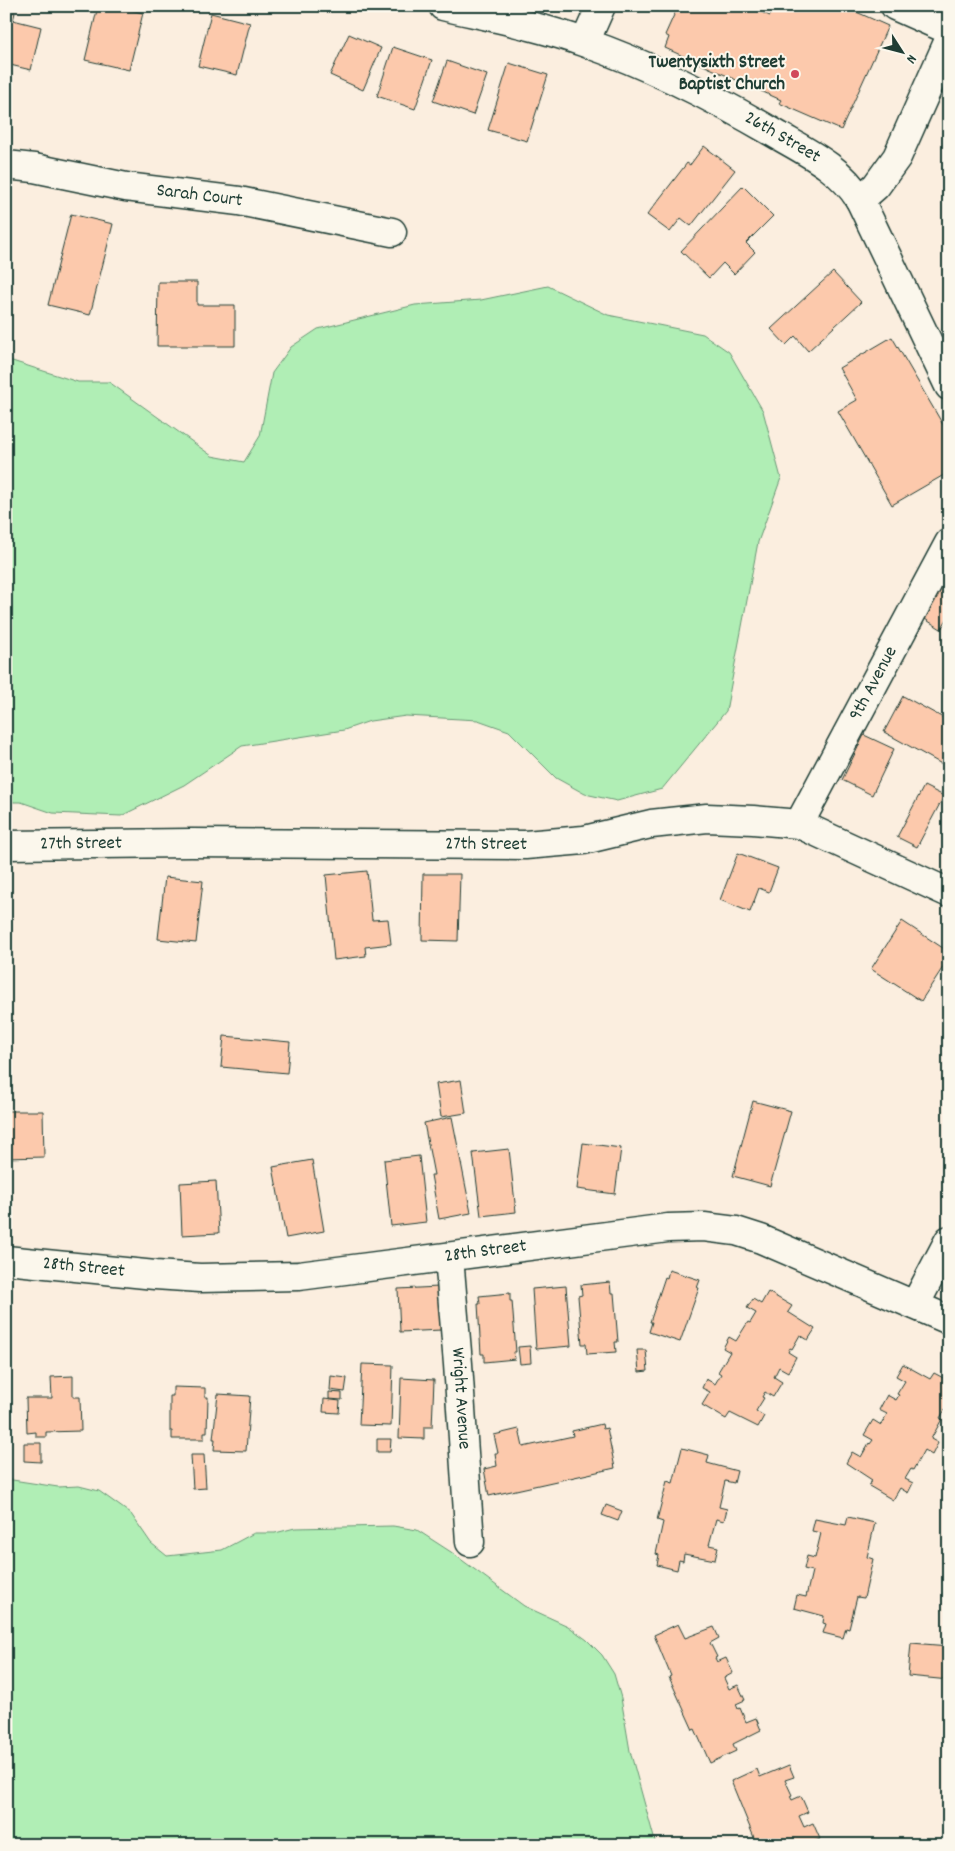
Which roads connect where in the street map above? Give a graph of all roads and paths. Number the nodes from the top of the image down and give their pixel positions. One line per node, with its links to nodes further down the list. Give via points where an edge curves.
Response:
1 (443, 6): 6 (street, 26th Street)
2 (601, 6): 6 (street)
3 (895, 6): 4 (street)
4 (949, 30)
5 (949, 40): 8 (street, via 897,156 884,177)
6 (585, 42): 8 (street, 26th Street, via 644,65 753,121 828,165)
7 (6, 165): 9 (street, Sarah Court, via 126,187 239,201)
8 (865, 195): 10 (street, 26th Street)
9 (392, 232)
10 (949, 386)
11 (949, 543): 12 (street, 9th Avenue)
12 (800, 824): 13 (street, 27th Street, via 707,818 651,824 584,840 525,845); 14 (street, 27th Street)
13 (6, 845)
14 (949, 893)
15 (949, 1240): 18 (street)
16 (448, 1258): 17 (street, 28th Street, via 299,1276 200,1278); 18 (street, 28th Street, via 668,1228 704,1227 736,1231 762,1239); 20 (street, Wright Avenue)
17 (6, 1260)
18 (915, 1305): 19 (street, 28th Street)
19 (949, 1320)
20 (470, 1542)

